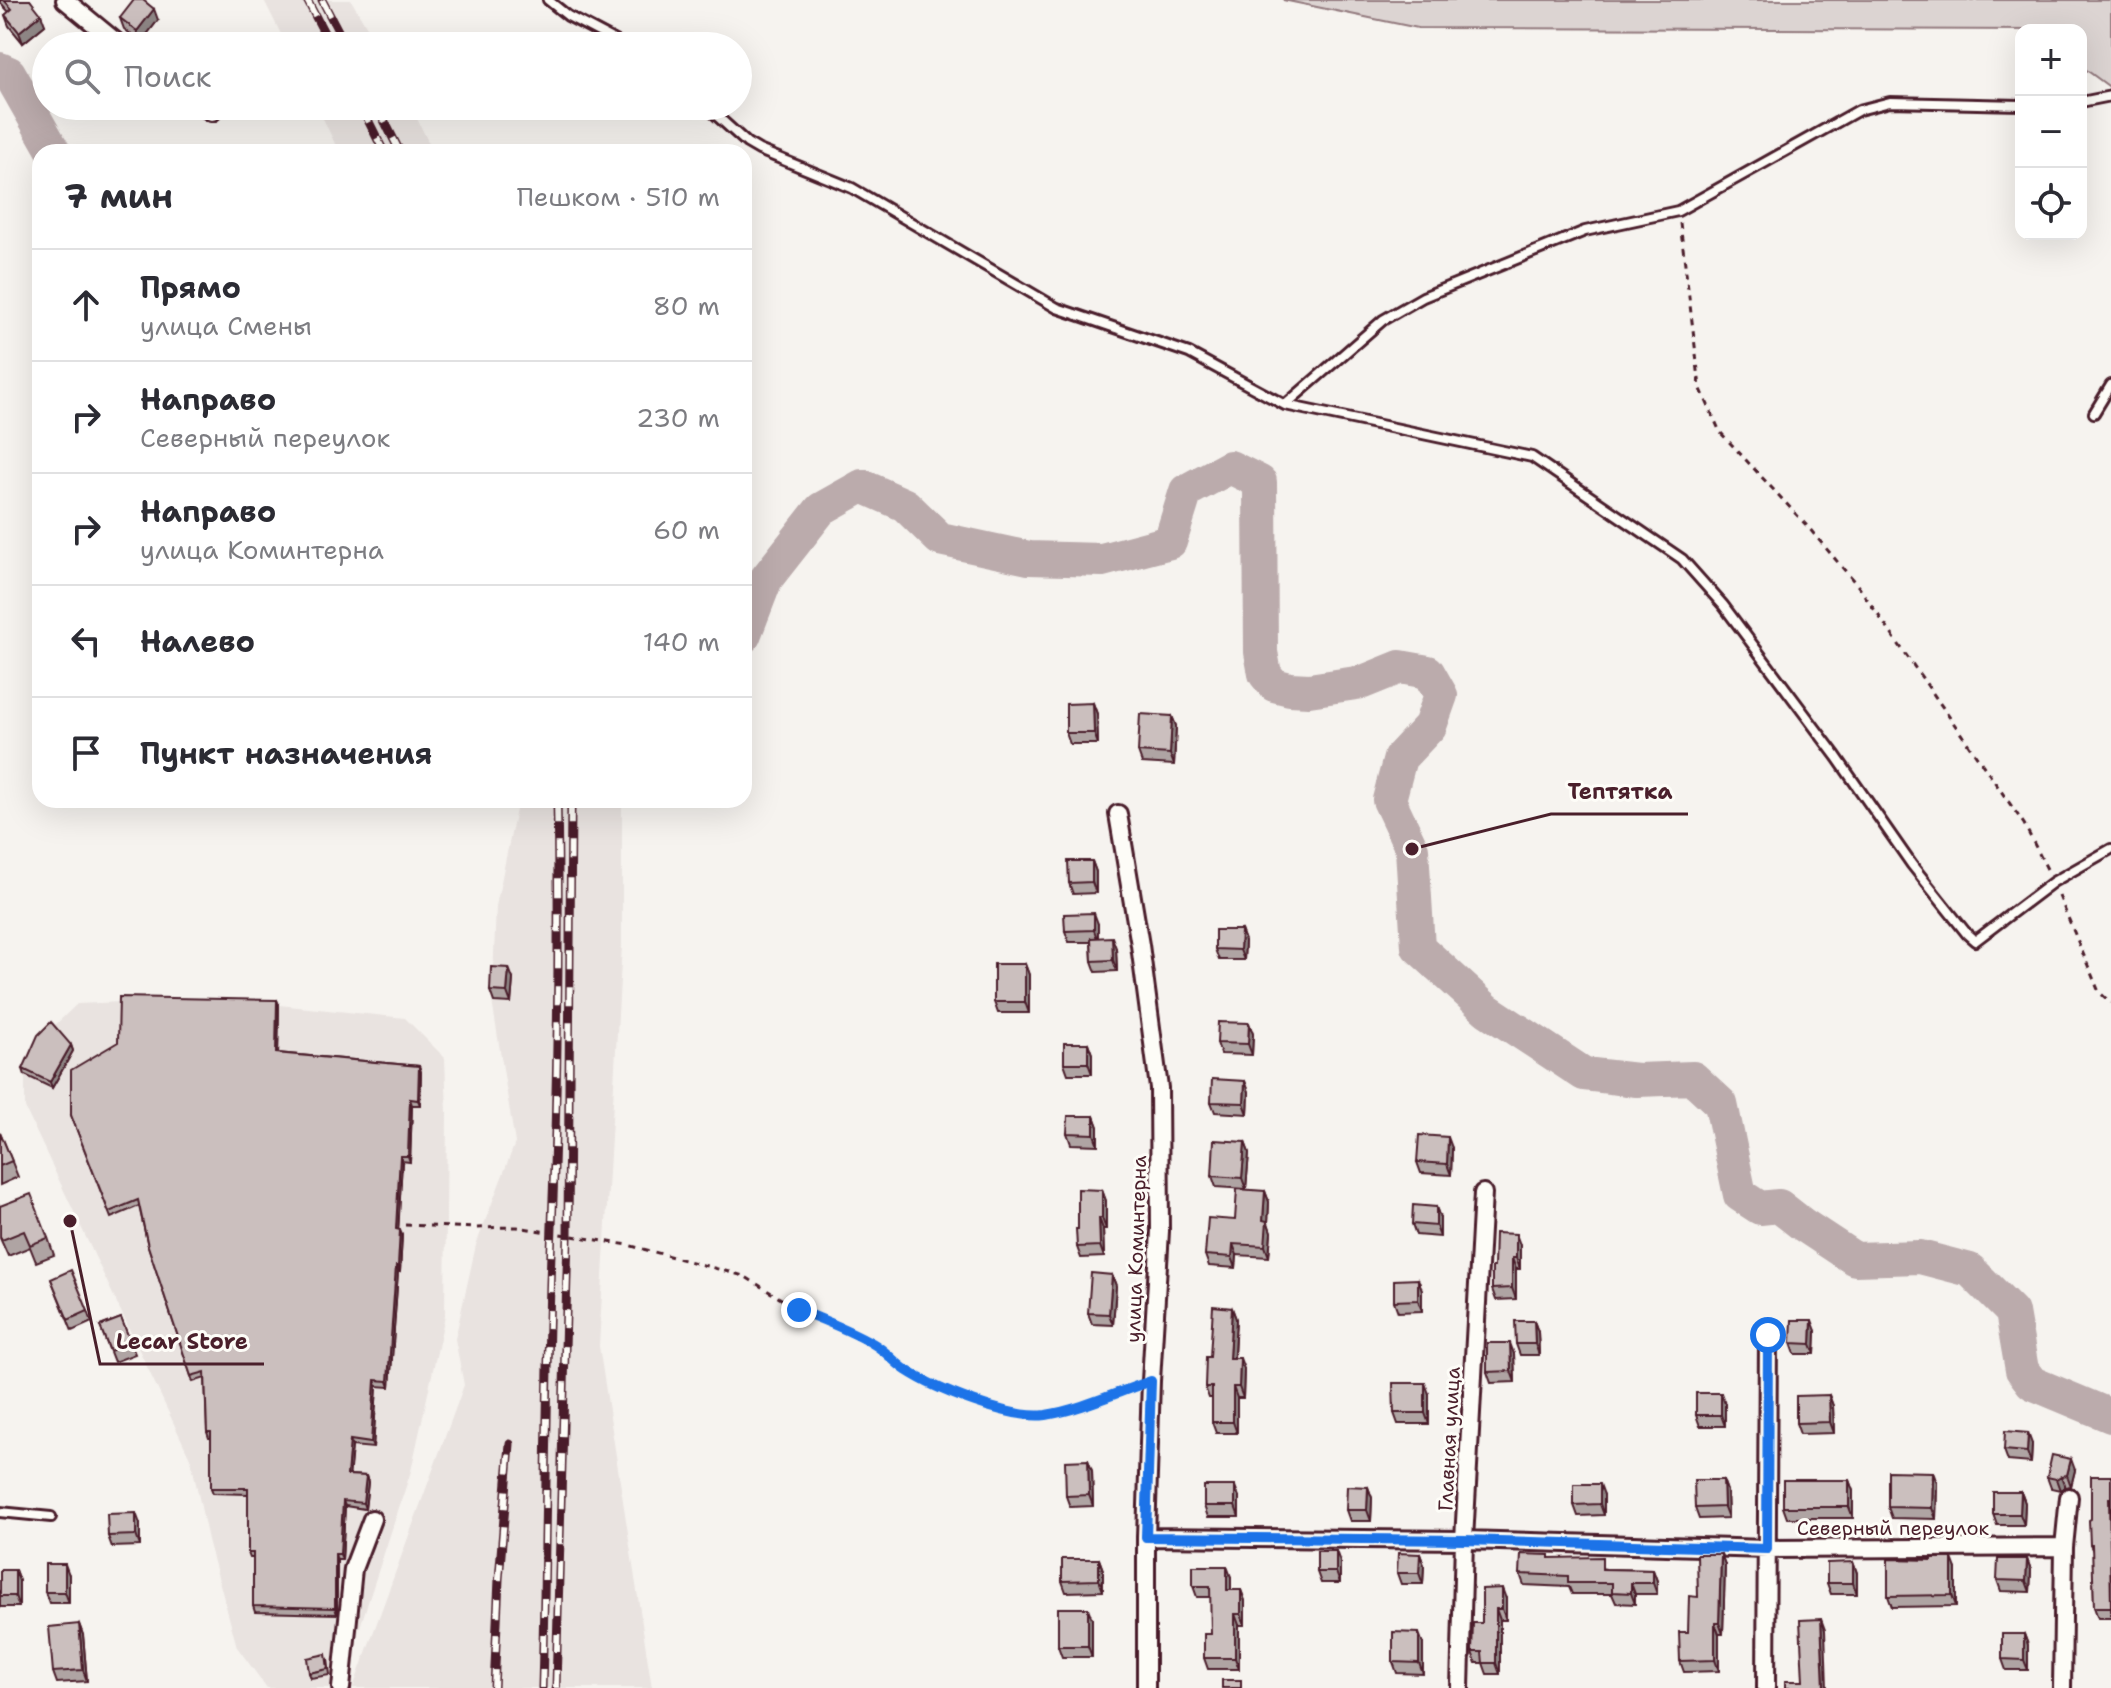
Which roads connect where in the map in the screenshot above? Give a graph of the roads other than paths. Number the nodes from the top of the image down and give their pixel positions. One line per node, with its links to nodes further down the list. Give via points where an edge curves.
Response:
1 (65, 0): 3 (street)
2 (548, 0): 4 (lane)
3 (104, 32)
4 (598, 32)
5 (2111, 96): 6 (lane)
6 (2087, 101)
7 (2015, 105): 12 (lane, via 1890,102 1859,110 1678,211 1585,231 1423,297 1383,320)
8 (722, 120): 9 (lane)
9 (749, 144)
10 (752, 146): 12 (lane, via 852,188 1057,308 1189,353)
11 (2111, 385): 13 (lane)
12 (1285, 405): 15 (lane, via 1532,457 1682,559 1723,605 1912,865 1975,941 2053,882)
13 (2094, 413)
14 (1118, 814): 22 (street, улица Коминтерна, via 1159,1088 1160,1231)
15 (2111, 849)
16 (1483, 1193): 23 (street, Главная улица)
17 (1768, 1335): 25 (street)
18 (2069, 1497): 24 (street)
19 (0, 1512): 20 (lane)
20 (51, 1517)
21 (372, 1519): 26 (street, via 353,1569)
22 (1146, 1537): 23 (street, Северный переулок); 27 (street, улица Коминтерна)
23 (1464, 1540): 25 (street, Северный переулок); 28 (street, Главная улица)
24 (2064, 1547): 25 (street, Северный переулок); 30 (street)
25 (1767, 1549): 29 (street)
26 (341, 1688)
27 (1146, 1688)
28 (1460, 1688)
29 (1766, 1688)
30 (2062, 1688)

